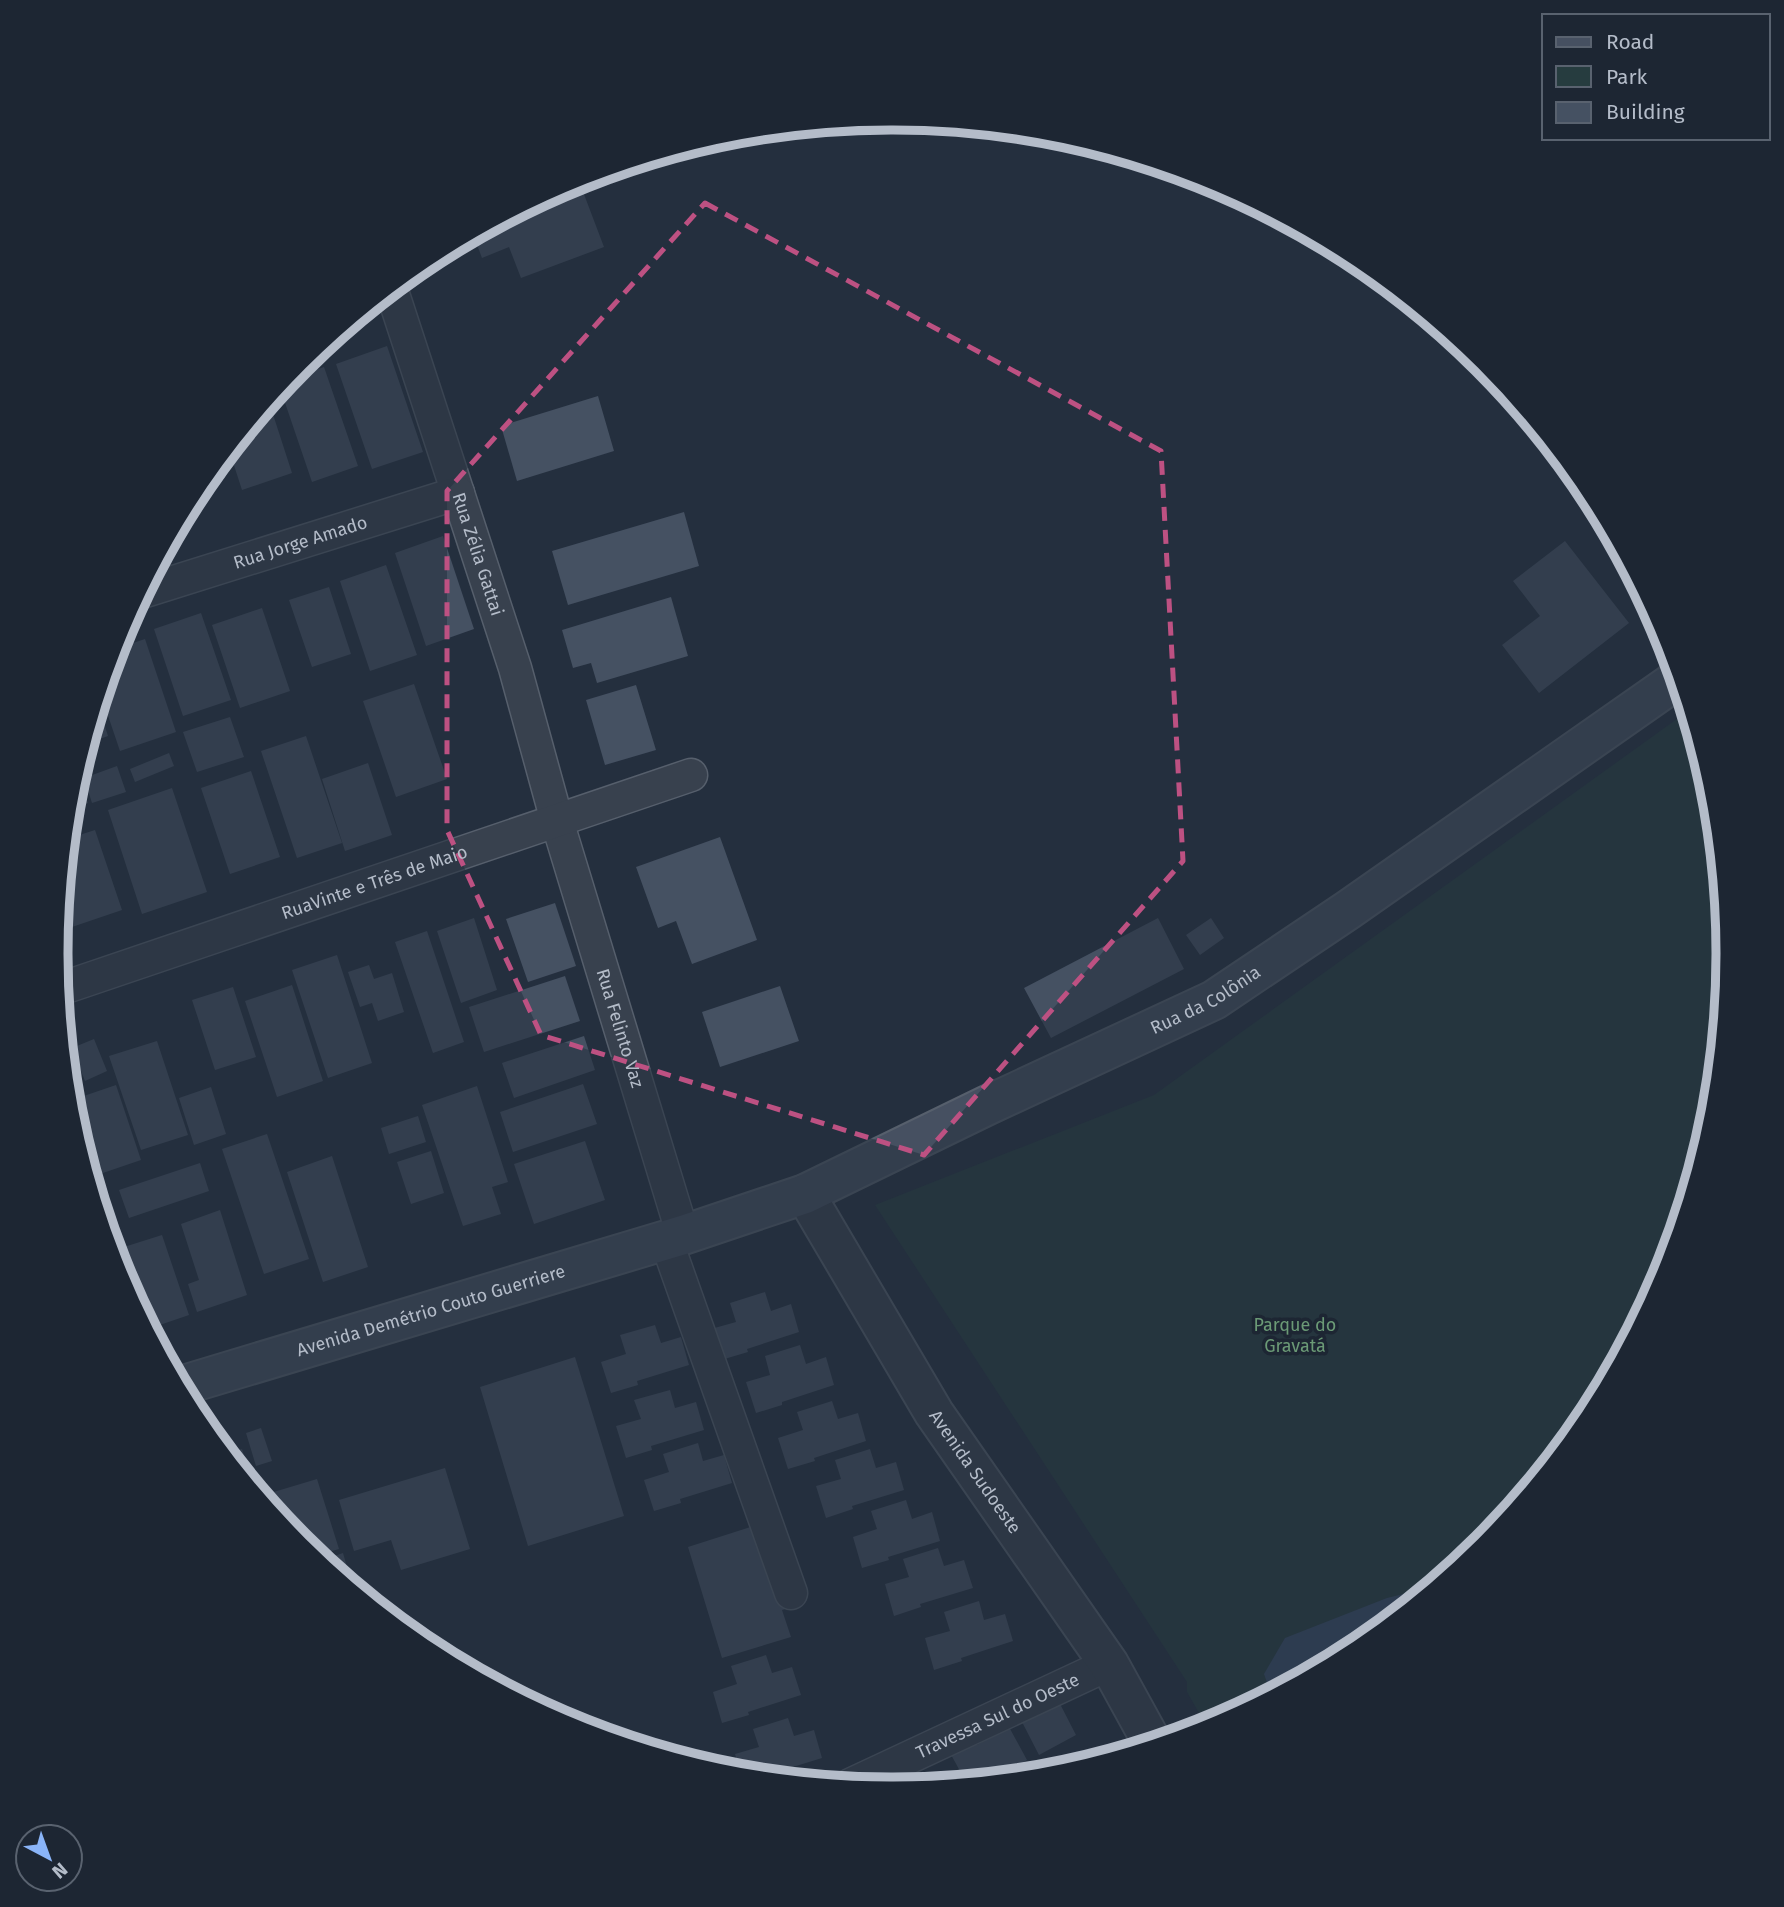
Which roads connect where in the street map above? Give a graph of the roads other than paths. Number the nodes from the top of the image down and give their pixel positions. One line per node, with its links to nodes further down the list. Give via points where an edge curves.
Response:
1 (394, 298): 2 (street, Rua Zélia Gattai)
2 (458, 493): 3 (street, Rua Jorge Amado); 6 (street, Rua Zélia Gattai, via 515,668)
3 (153, 588)
4 (1670, 684): 8 (main road, Rua da Colônia, via 1214,1000)
5 (691, 775): 6 (street, RuaVinte e Três de Maio)
6 (557, 821): 7 (street, RuaVinte e Três de Maio); 9 (street, Rua Felinto Vaz)
7 (69, 986)
8 (805, 1194): 9 (main road, Rua da Colônia); 12 (street, Avenida Sudoeste, via 934,1413)
9 (675, 1237): 10 (main road, Avenida Demétrio Couto Guerriere); 11 (street, Rua Felinto Vaz)
10 (190, 1383)
11 (791, 1593)
12 (1108, 1664): 13 (street, Avenida Sudoeste); 14 (street, Travessa Sul do Oeste)
13 (1149, 1736)
14 (869, 1776)

